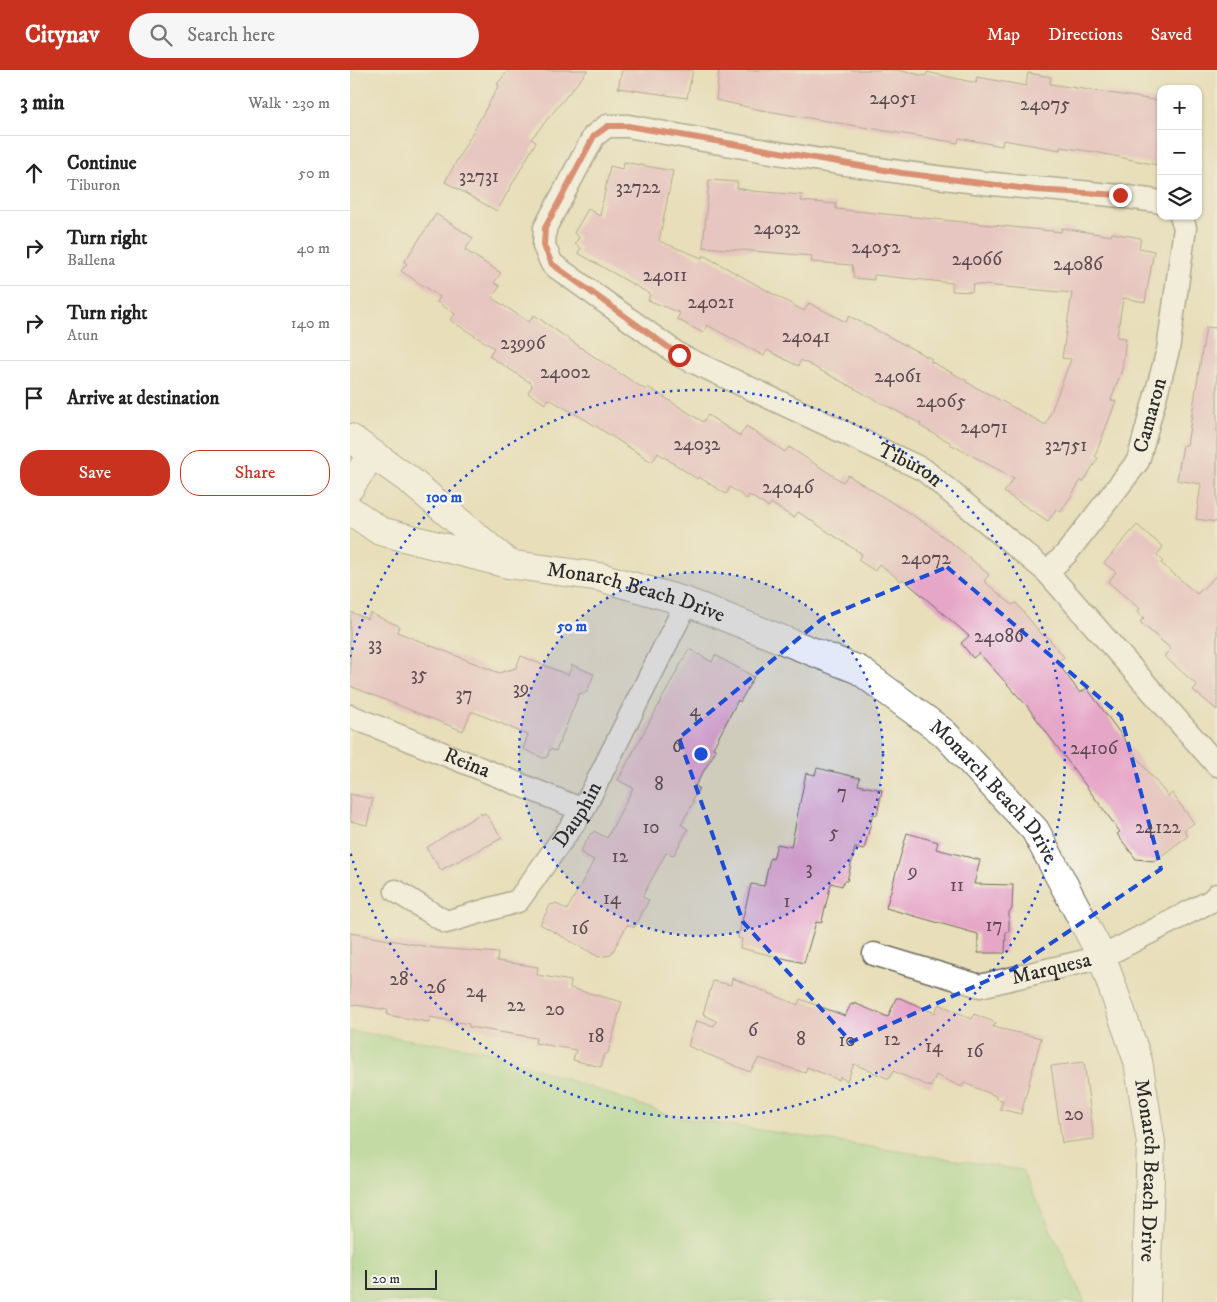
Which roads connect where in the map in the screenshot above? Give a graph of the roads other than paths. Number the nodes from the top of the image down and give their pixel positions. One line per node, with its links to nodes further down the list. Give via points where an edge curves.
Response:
1 (1157, 201): 8 (street, Tiburon, via 902,173 628,126 608,126 594,136 545,228 544,246 552,264 679,355 924,470)
2 (1183, 222): 8 (street, Camaron, via 1168,350 1138,461 1066,554)
3 (350, 438): 4 (street)
4 (372, 454): 5 (street); 7 (street, via 408,479)
5 (350, 487)
6 (350, 510): 7 (street, Monarch Beach Drive, via 380,531)
7 (508, 564): 9 (street, Monarch Beach Drive, via 600,577)
8 (1047, 572): 11 (street, Tiburon)
9 (687, 602): 12 (street, Dauphin); 16 (street, Monarch Beach Drive, via 859,670 944,733 1035,830)
10 (350, 716): 12 (street, Reina)
11 (1217, 765)
12 (583, 810): 13 (street, Dauphin, via 518,901 446,922)
13 (396, 892)
14 (1217, 895): 16 (street, Marquesa)
15 (874, 954): 16 (street, Marquesa, via 980,986)
16 (1102, 957): 17 (street, Monarch Beach Drive, via 1138,1061 1151,1143)
17 (1146, 1302)

